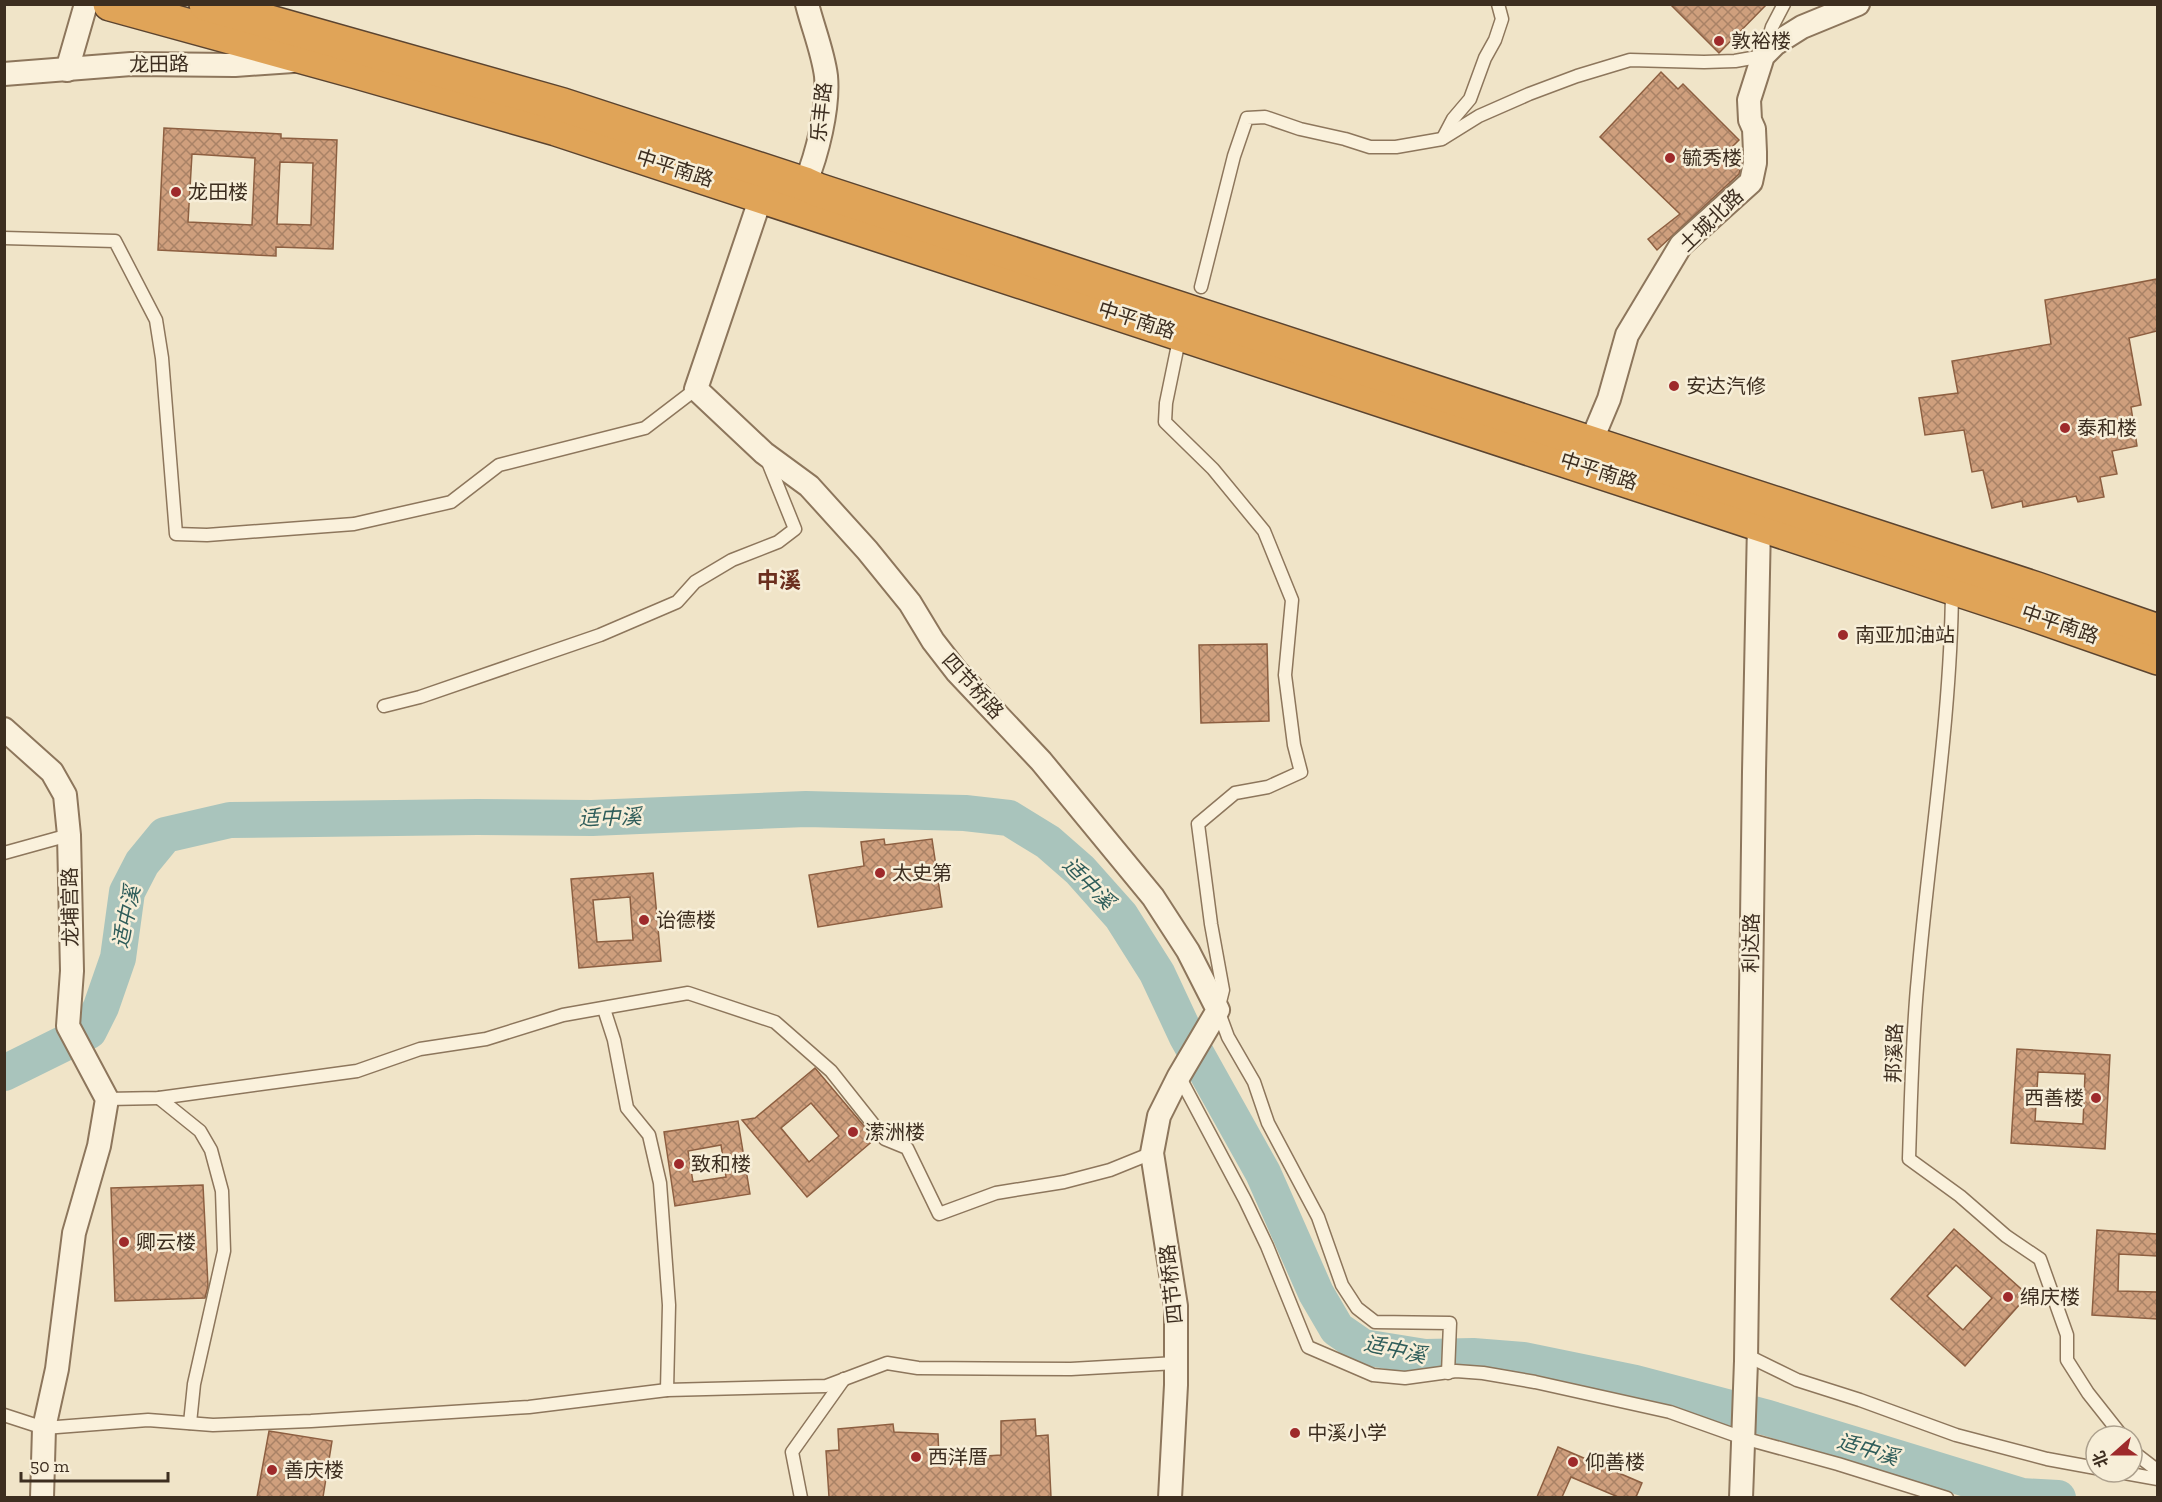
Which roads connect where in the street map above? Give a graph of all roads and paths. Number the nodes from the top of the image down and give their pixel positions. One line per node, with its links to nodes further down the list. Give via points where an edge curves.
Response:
1 (86, 4): 12 (street)
2 (110, 4): 11 (highway, 中平南路)
3 (206, 4): 15 (highway, via 563,105)
4 (807, 4): 15 (street, 乐丰路, via 826,88 816,157)
5 (1498, 4): 14 (lane, via 1502,19 1495,40 1470,99)
6 (1774, 4): 9 (lane)
7 (1784, 4): 9 (lane)
8 (1858, 4): 10 (street, via 1802,27)
9 (1772, 27): 10 (lane)
10 (1762, 56): 14 (lane, via 1704,62 1630,60 1519,99 1479,116); 21 (street, 土城北路, via 1749,100 1755,152 1751,182 1681,244 1627,335 1609,399)
11 (314, 60): 12 (street, 龙田路, via 235,65 131,64); 16 (highway, 中平南路, via 556,129)
12 (67, 70): 13 (street, 龙田路)
13 (4, 74)
14 (1442, 139): 18 (lane, via 1370,147 1265,117 1247,118)
15 (805, 184): 21 (highway)
16 (761, 196): 19 (highway, 中平南路); 20 (street)
17 (4, 238): 20 (lane, via 115,241 156,320 176,534 354,524 451,502 500,465 645,428)
18 (1201, 287)
19 (1180, 334): 23 (highway, 中平南路); 32 (lane, via 1166,422 1213,469 1264,531 1292,600 1285,675 1301,772 1268,787 1235,793 1198,824 1223,990)
20 (696, 389): 22 (street, 四节桥路)
21 (1591, 442): 25 (highway)
22 (764, 453): 27 (lane, via 795,529 778,542 732,560 695,582 677,602 600,635); 32 (street, 四节桥路, via 809,486 846,526 910,603 957,672 1041,761 1134,873 1188,951)
23 (1759, 524): 24 (highway, 中平南路); 37 (street, 利达路)
24 (1952, 587): 26 (highway, 中平南路); 44 (lane, 邦溪路, via 1952,643 1914,1030 1909,1159 2040,1259 2067,1335 2067,1360)
25 (2157, 631)
26 (2157, 658)
27 (384, 706)
28 (4, 729): 29 (street, 龙埔宫路, via 52,772 65,795)
29 (69, 835): 30 (lane); 35 (street, 龙埔宫路, via 72,971 68,1026)
30 (4, 853)
31 (604, 1009): 34 (lane, via 563,1016 486,1039 420,1049 357,1071); 36 (lane, via 688,993 775,1022 831,1071 885,1139 907,1148 939,1214 996,1193 1110,1170); 41 (lane, via 627,1108 650,1135 660,1183 669,1305)
32 (1218, 1010): 33 (street, 四节桥路); 39 (lane, via 1228,1038 1254,1082 1268,1123 1318,1217 1342,1285 1357,1308 1375,1322 1450,1323)
33 (1179, 1076): 36 (street, 四节桥路, via 1159,1116); 39 (lane, via 1267,1246 1308,1347 1373,1376 1405,1378)
34 (159, 1098): 35 (lane); 43 (lane, via 200,1131 211,1150 222,1191 224,1251 194,1384)
35 (107, 1099): 45 (street, via 99,1146 74,1233 57,1370)
36 (1152, 1153): 38 (street, 四节桥路, via 1176,1306)
37 (1746, 1358): 46 (street, 利达路); 48 (lane, via 1797,1380 1956,1435)
38 (1176, 1363): 40 (lane, via 1071,1369 918,1368 886,1363); 53 (street, 四节桥路)
39 (1448, 1372): 46 (lane, via 1470,1371 1535,1382)
40 (844, 1379): 41 (lane, via 826,1386); 52 (lane, via 792,1452)
41 (667, 1390): 43 (lane, via 530,1407 422,1415)
42 (4, 1415): 45 (lane)
43 (190, 1423): 45 (lane, via 148,1420)
44 (2113, 1424)
45 (44, 1428): 51 (street)
46 (1743, 1432): 50 (lane); 54 (street)
47 (2144, 1461): 49 (lane)
48 (2084, 1466)
49 (2157, 1471)
50 (1928, 1495): 55 (lane)
51 (42, 1497)
52 (801, 1497)
53 (1170, 1497)
54 (1741, 1497)
55 (1947, 1497)

